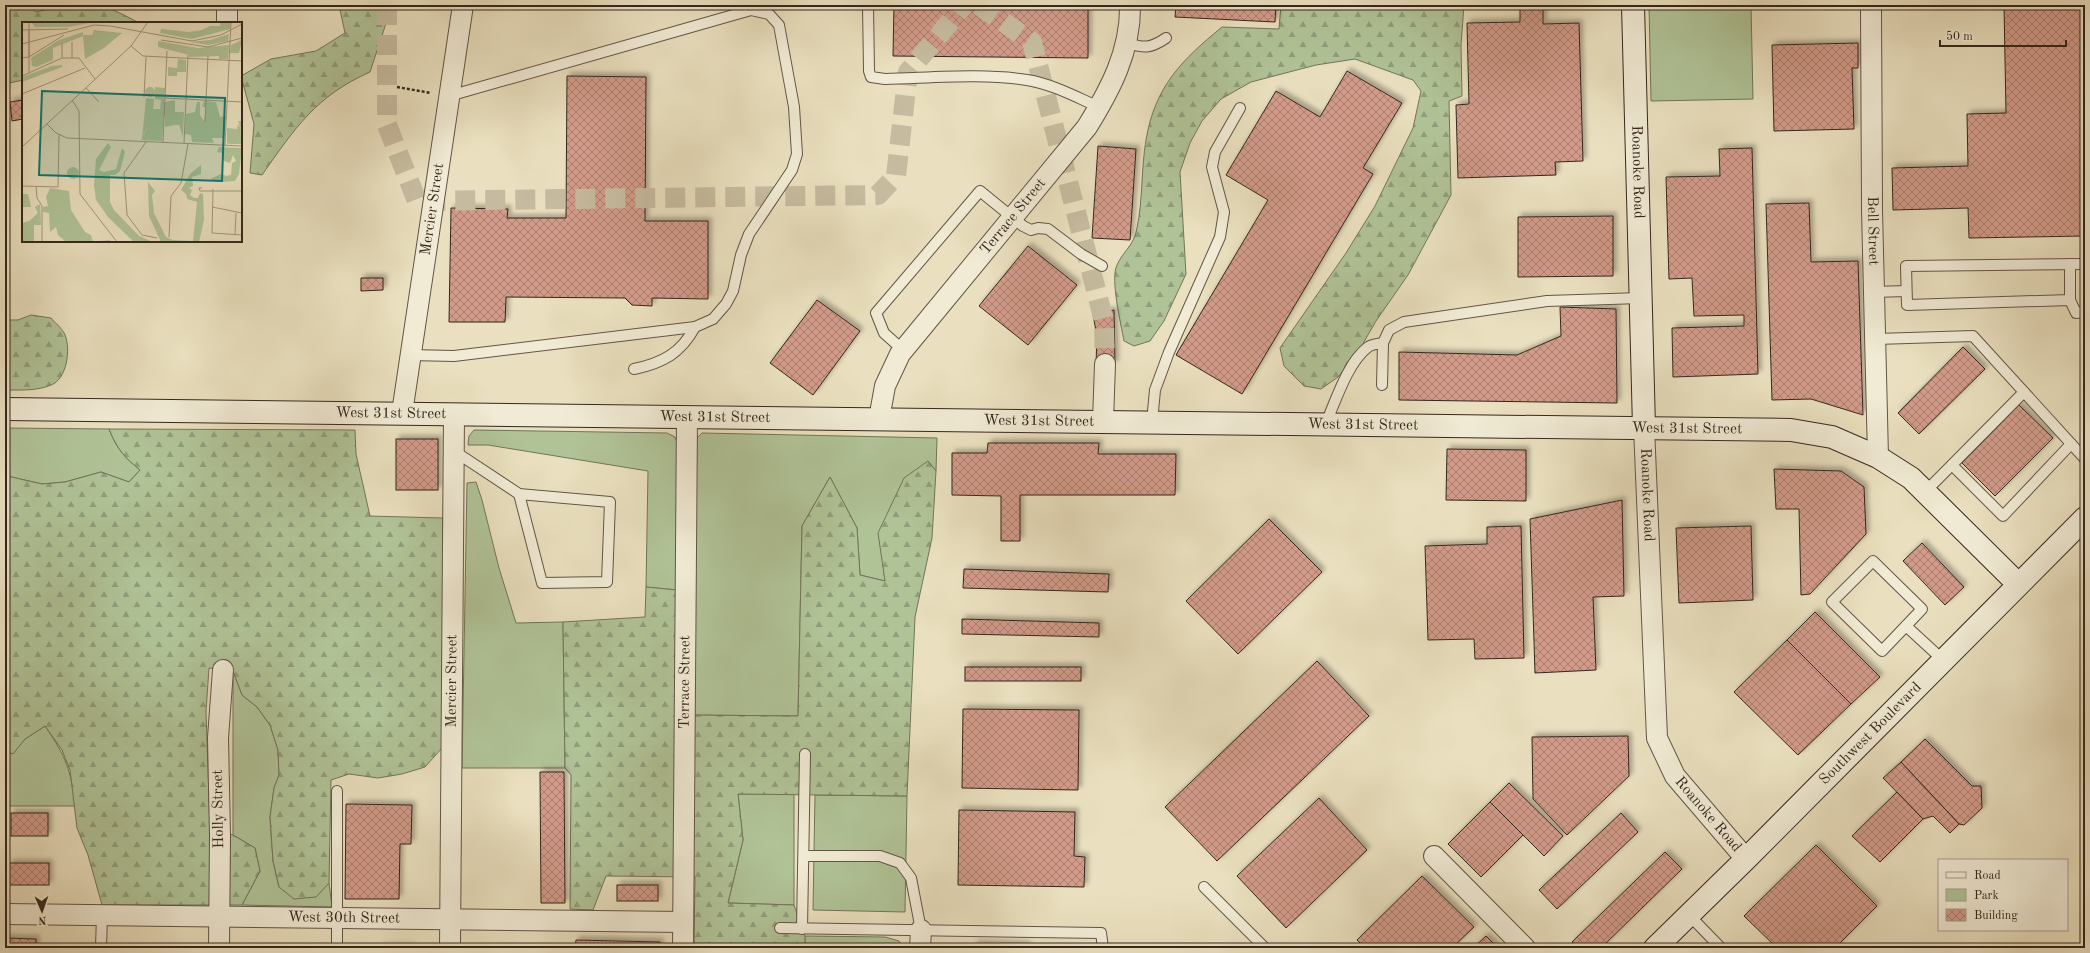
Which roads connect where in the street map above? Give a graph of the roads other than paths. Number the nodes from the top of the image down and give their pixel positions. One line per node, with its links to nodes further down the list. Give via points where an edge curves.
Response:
1 (227, 5): 7 (street)
2 (463, 5): 10 (street, Mercier Street)
3 (868, 5): 11 (lane, via 871,77 1028,80)
4 (1130, 5): 9 (street, Terrace Street)
5 (1634, 5): 19 (main road, Roanoke Road)
6 (1871, 5): 18 (street, Bell Street)
7 (227, 22)
8 (1166, 38): 9 (lane, via 1154,46 1142,48)
9 (1126, 44): 11 (street, Terrace Street, via 1109,91)
10 (449, 96): 22 (lane, via 731,14 751,10 768,14 779,25 794,107 797,154 792,170 749,234 741,254 733,291 726,304 713,319); 26 (street, Mercier Street)
11 (1099, 107): 13 (street, Terrace Street, via 1087,127)
12 (1240, 108): 37 (lane, via 1215,152 1212,167 1224,212 1220,237 1155,390)
13 (1013, 217): 16 (lane, via 1032,230 1048,229); 25 (street, Terrace Street); 25 (lane, via 980,192 876,313 884,333)
14 (2070, 264): 15 (lane); 17 (lane, via 1906,266); 20 (lane)
15 (2085, 264)
16 (1102, 266)
17 (1906, 291): 18 (lane); 20 (lane, via 1906,305)
18 (1874, 292): 23 (street, Bell Street)
19 (1641, 298): 24 (lane, via 1546,301 1404,322 1389,330); 39 (main road, Roanoke Road)
20 (2070, 300): 21 (lane, via 2076,313)
21 (2085, 312)
22 (696, 327): 26 (lane, via 454,356); 28 (lane, via 688,341 676,352 659,362)
23 (1876, 339): 30 (lane, via 1973,336); 42 (street, Bell Street)
24 (1383, 343): 29 (lane); 38 (lane, via 1370,346 1358,356 1340,389)
25 (903, 350): 35 (street, Terrace Street, via 885,386)
26 (410, 355): 32 (street, Mercier Street)
27 (1105, 364): 36 (street)
28 (634, 369)
29 (1382, 385)
30 (2024, 392): 40 (lane); 44 (lane)
31 (5, 409): 32 (main road, West 31st Street)
32 (402, 414): 33 (main road, West 31st Street)
33 (454, 414): 34 (main road, West 31st Street); 41 (street, Mercier Street)
34 (687, 417): 35 (main road, West 31st Street); 64 (street, Terrace Street)
35 (879, 419): 36 (main road, West 31st Street)
36 (1103, 421): 37 (main road, West 31st Street)
37 (1152, 422): 38 (main road, West 31st Street)
38 (1326, 423): 39 (main road, West 31st Street)
39 (1644, 427): 42 (main road, West 31st Street, via 1791,430 1832,437); 56 (street, Roanoke Road, via 1657,738 1675,776)
40 (2071, 444): 43 (lane); 44 (lane, via 2003,516)
41 (454, 451): 46 (lane); 63 (street, Mercier Street)
42 (1878, 456): 45 (main road, West 31st Street, via 1911,478)
43 (2085, 459)
44 (1952, 465): 45 (lane)
45 (1925, 492): 48 (main road, West 31st Street)
46 (520, 494): 46 (lane, via 542,583 607,582 610,502)
47 (2085, 518): 48 (main road, Southwest Boulevard)
48 (2018, 584): 50 (main road, Southwest Boulevard)
49 (1906, 626): 49 (lane, via 1922,609 1873,561 1832,602 1882,651); 50 (lane)
50 (1943, 660): 56 (main road, Southwest Boulevard)
51 (223, 670): 61 (street, Holly Street, via 218,738)
52 (805, 754): 54 (lane)
53 (337, 791): 62 (lane)
54 (804, 856): 66 (lane); 67 (lane, via 880,856 900,863 911,878)
55 (1434, 856): 75 (street)
56 (1746, 859): 60 (main road, Southwest Boulevard)
57 (1204, 887): 74 (lane)
58 (5, 914): 59 (street, West 30th Street)
59 (102, 915): 61 (street, West 30th Street); 68 (lane)
60 (1689, 915): 76 (main road, Southwest Boulevard); 77 (lane)
61 (219, 916): 62 (street, West 30th Street); 69 (street, Holly Street)
62 (337, 918): 63 (street, West 30th Street); 70 (lane)
63 (450, 919): 64 (street, West 30th Street); 71 (street, Mercier Street)
64 (683, 922): 72 (street, Terrace Street)
65 (780, 928): 66 (lane)
66 (802, 929): 67 (lane)
67 (920, 939): 73 (lane, via 1101,933)
68 (101, 948)
69 (219, 948)
70 (337, 948)
71 (450, 948)
72 (683, 948)
73 (1104, 948)
74 (1265, 948)
75 (1525, 948)
76 (1656, 948)
77 (1721, 948)

